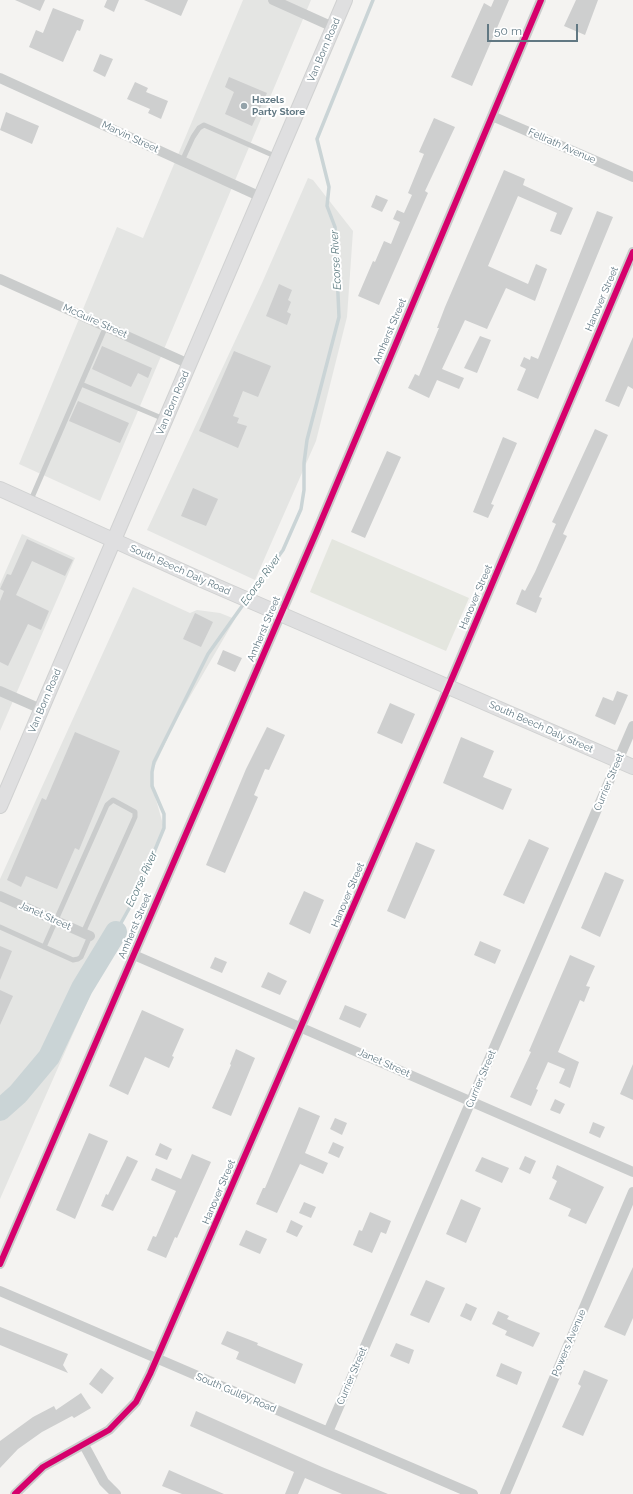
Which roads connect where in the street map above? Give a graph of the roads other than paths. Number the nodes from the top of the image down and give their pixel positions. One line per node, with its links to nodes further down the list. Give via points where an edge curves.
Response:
1 (273, 0): 4 (street)
2 (345, 0): 4 (main road, Van Born Road)
3 (541, 0): 6 (street, Amherst Street)
4 (333, 27): 7 (main road, Van Born Road)
5 (0, 78): 8 (street, Marvin Street)
6 (492, 116): 9 (street, Fellrath Avenue); 20 (street, Amherst Street)
7 (278, 157): 8 (lane, via 204,125 193,137); 10 (main road, Van Born Road)
8 (182, 161): 10 (street, Marvin Street)
9 (633, 177)
10 (261, 197): 14 (main road, Van Born Road)
11 (633, 252): 21 (street, Hanover Street)
12 (0, 279): 13 (street, McGuire Street)
13 (106, 326): 14 (street, McGuire Street); 15 (lane)
14 (189, 364): 16 (main road, Van Born Road)
15 (81, 384): 16 (lane); 18 (lane)
16 (166, 420): 19 (main road, Van Born Road)
17 (0, 489): 18 (main road, South Beech Daly Road)
18 (29, 502): 19 (main road, South Beech Daly Road)
19 (114, 540): 20 (main road, South Beech Daly Road); 23 (main road, Van Born Road)
20 (281, 614): 21 (main road, South Beech Daly Road); 33 (street, Amherst Street)
21 (449, 687): 25 (main road, South Beech Daly Street); 34 (street, Hanover Street)
22 (0, 691): 23 (street)
23 (41, 709): 27 (main road, Van Born Road)
24 (633, 726): 25 (street, Currier Street)
25 (618, 760): 26 (main road, South Beech Daly Street); 35 (street, Currier Street)
26 (633, 767)
27 (1, 799)
28 (0, 896): 29 (street, Janet Street)
29 (55, 921): 31 (street, Janet Street); 31 (lane, via 107,805 113,800 135,812 135,818); 32 (lane)
30 (0, 927): 32 (lane)
31 (86, 935): 32 (lane, via 78,959 73,960)
32 (44, 947)
33 (134, 955): 34 (street, Janet Street); 38 (street, Amherst Street)
34 (302, 1027): 35 (street, Janet Street); 40 (street, Hanover Street)
35 (471, 1101): 36 (street, Janet Street); 41 (street, Currier Street)
36 (633, 1172)
37 (633, 1192): 46 (street, Powers Avenue)
38 (0, 1264)
39 (0, 1291): 40 (street, South Gulley Road)
40 (158, 1359): 41 (street, South Gulley Road); 42 (street, Hanover Street, via 127,1412 109,1430)
41 (328, 1432): 45 (street, South Gulley Road)
42 (84, 1445): 43 (street, Hanover Street, via 44,1467); 44 (street, via 101,1477)
43 (16, 1494)
44 (116, 1494)
45 (473, 1494)
46 (505, 1494)

